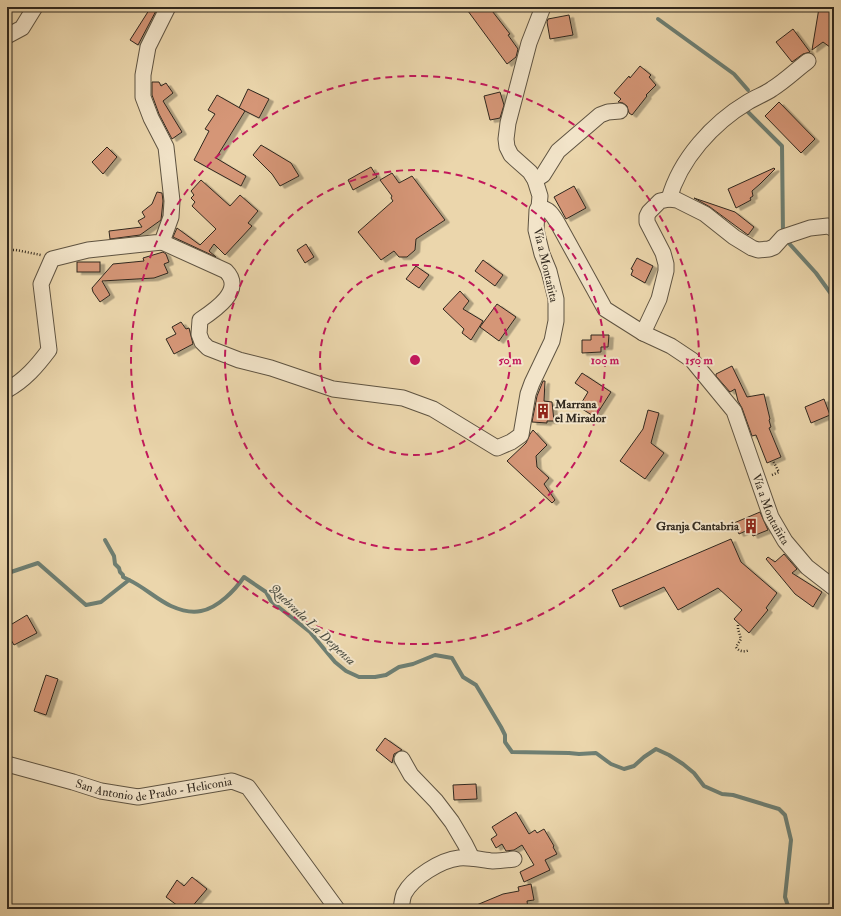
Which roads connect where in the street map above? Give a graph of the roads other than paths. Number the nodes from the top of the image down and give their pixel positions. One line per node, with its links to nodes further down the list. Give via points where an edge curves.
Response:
1 (35, 7): 4 (street, via 22,28)
2 (168, 7): 11 (street, via 148,47 143,75 143,97 166,147 172,202 171,217)
3 (542, 7): 7 (street, via 529,43 506,139 511,155)
4 (7, 36)
5 (808, 61): 8 (street, via 773,89 748,102 716,126 683,166)
6 (620, 111): 7 (street, via 600,114 558,151 543,175)
7 (535, 180): 9 (street, via 540,196)
8 (669, 199): 10 (street, via 677,200 705,214 734,237 758,250 774,247 783,237 810,228 828,226); 12 (street, via 660,202 647,216 647,222 666,264 659,299)
9 (539, 207): 11 (street, Vía a Montañita, via 536,230 556,299 556,321 552,340 528,394 521,435 497,448 433,409 403,398 333,389 208,348 199,334 200,320 228,297 231,278 226,271); 12 (street, Vía a Montañita, via 551,212 605,309)
10 (834, 229)
11 (162, 242): 13 (street, via 88,250 52,259 41,284 49,350 20,383)
12 (643, 333): 14 (street, Vía a Montañita, via 671,346 692,360 734,411 771,517 785,540 807,567)
13 (7, 390)
14 (834, 588)
15 (402, 759): 17 (street, via 411,775 452,822)
16 (7, 764): 19 (street, San Antonio de Prado - Heliconia, via 101,791 138,797 232,781 248,787)
17 (472, 858): 18 (street, via 494,861); 20 (street, via 446,861 421,876 411,884 404,895)
18 (514, 859)
19 (337, 909)
20 (401, 909)

